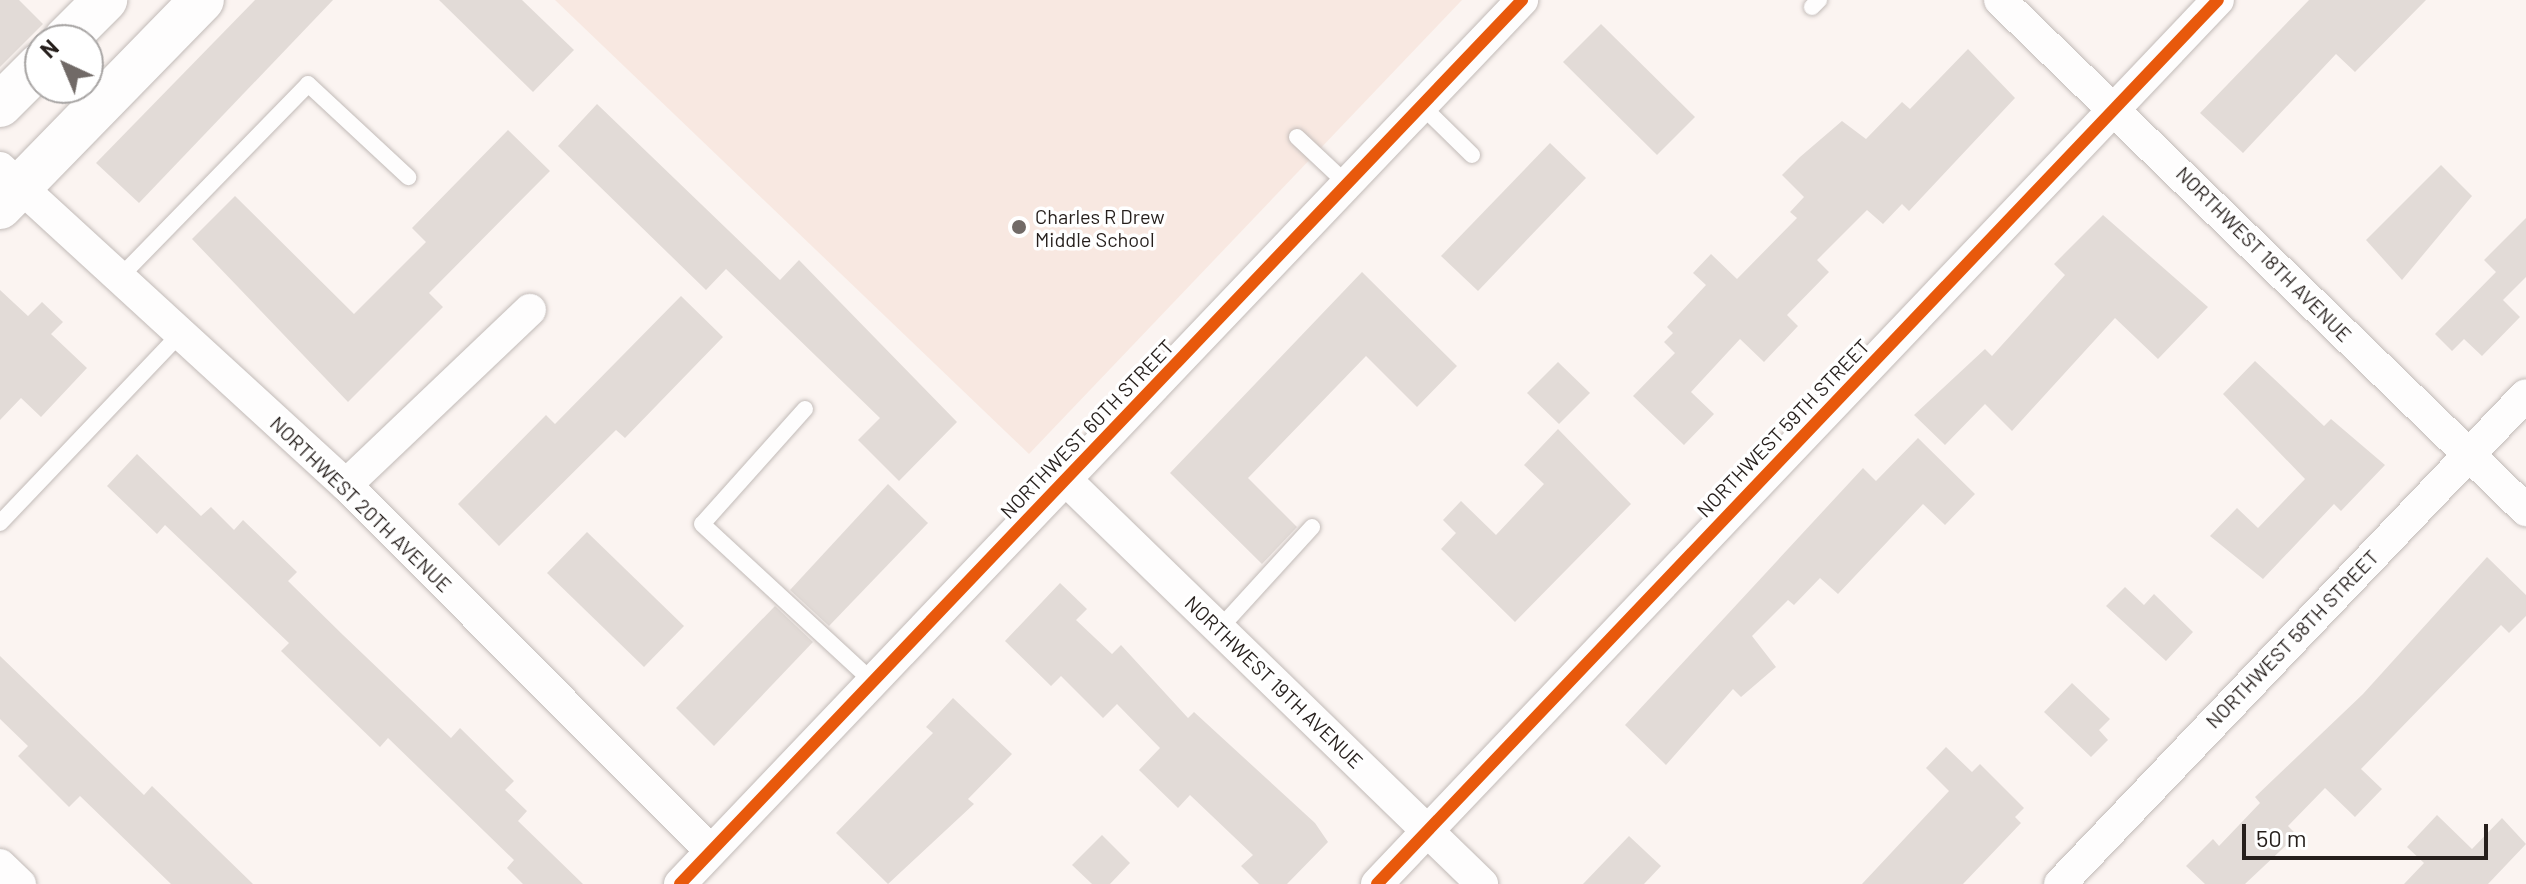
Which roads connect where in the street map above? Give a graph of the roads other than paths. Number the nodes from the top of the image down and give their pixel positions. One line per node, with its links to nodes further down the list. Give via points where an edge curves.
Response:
1 (105, 0): 6 (main road)
2 (202, 0): 15 (main road)
3 (1522, 0): 9 (street, NORTHWEST 60TH STREET)
4 (2000, 0): 10 (street, NORTHWEST 18TH AVENUE)
5 (2218, 0): 10 (street, NORTHWEST 59TH STREET)
6 (81, 24)
7 (24, 81): 8 (main road)
8 (0, 105)
9 (1422, 106): 12 (lane); 14 (street, NORTHWEST 60TH STREET)
10 (2115, 108): 21 (street, NORTHWEST 18TH AVENUE); 29 (street, NORTHWEST 59TH STREET)
11 (1297, 137): 14 (lane)
12 (1472, 155)
13 (408, 177): 16 (lane, via 308,84)
14 (1347, 184): 22 (street, NORTHWEST 60TH STREET)
15 (7, 187): 16 (street, NORTHWEST 20TH AVENUE)
16 (118, 279): 18 (street, NORTHWEST 20TH AVENUE)
17 (530, 310): 23 (street)
18 (179, 335): 23 (street, NORTHWEST 20TH AVENUE); 25 (lane)
19 (2526, 395): 21 (street, NORTHWEST 58TH STREET)
20 (805, 409): 28 (lane, via 702,524)
21 (2468, 455): 24 (street, NORTHWEST 18TH AVENUE); 34 (street, NORTHWEST 58TH STREET)
22 (1066, 480): 27 (street, NORTHWEST 19TH AVENUE); 28 (street, NORTHWEST 60TH STREET)
23 (346, 485): 30 (street, NORTHWEST 20TH AVENUE)
24 (2526, 510)
25 (0, 523)
26 (1312, 527): 27 (lane)
27 (1219, 629): 29 (street, NORTHWEST 19TH AVENUE)
28 (873, 682): 30 (street, NORTHWEST 60TH STREET)
29 (1427, 832): 32 (street, NORTHWEST 59TH STREET); 33 (street, NORTHWEST 19TH AVENUE)
30 (711, 851): 31 (street, NORTHWEST 60TH STREET)
31 (680, 884)
32 (1377, 884)
33 (1482, 884)
34 (2060, 884)

